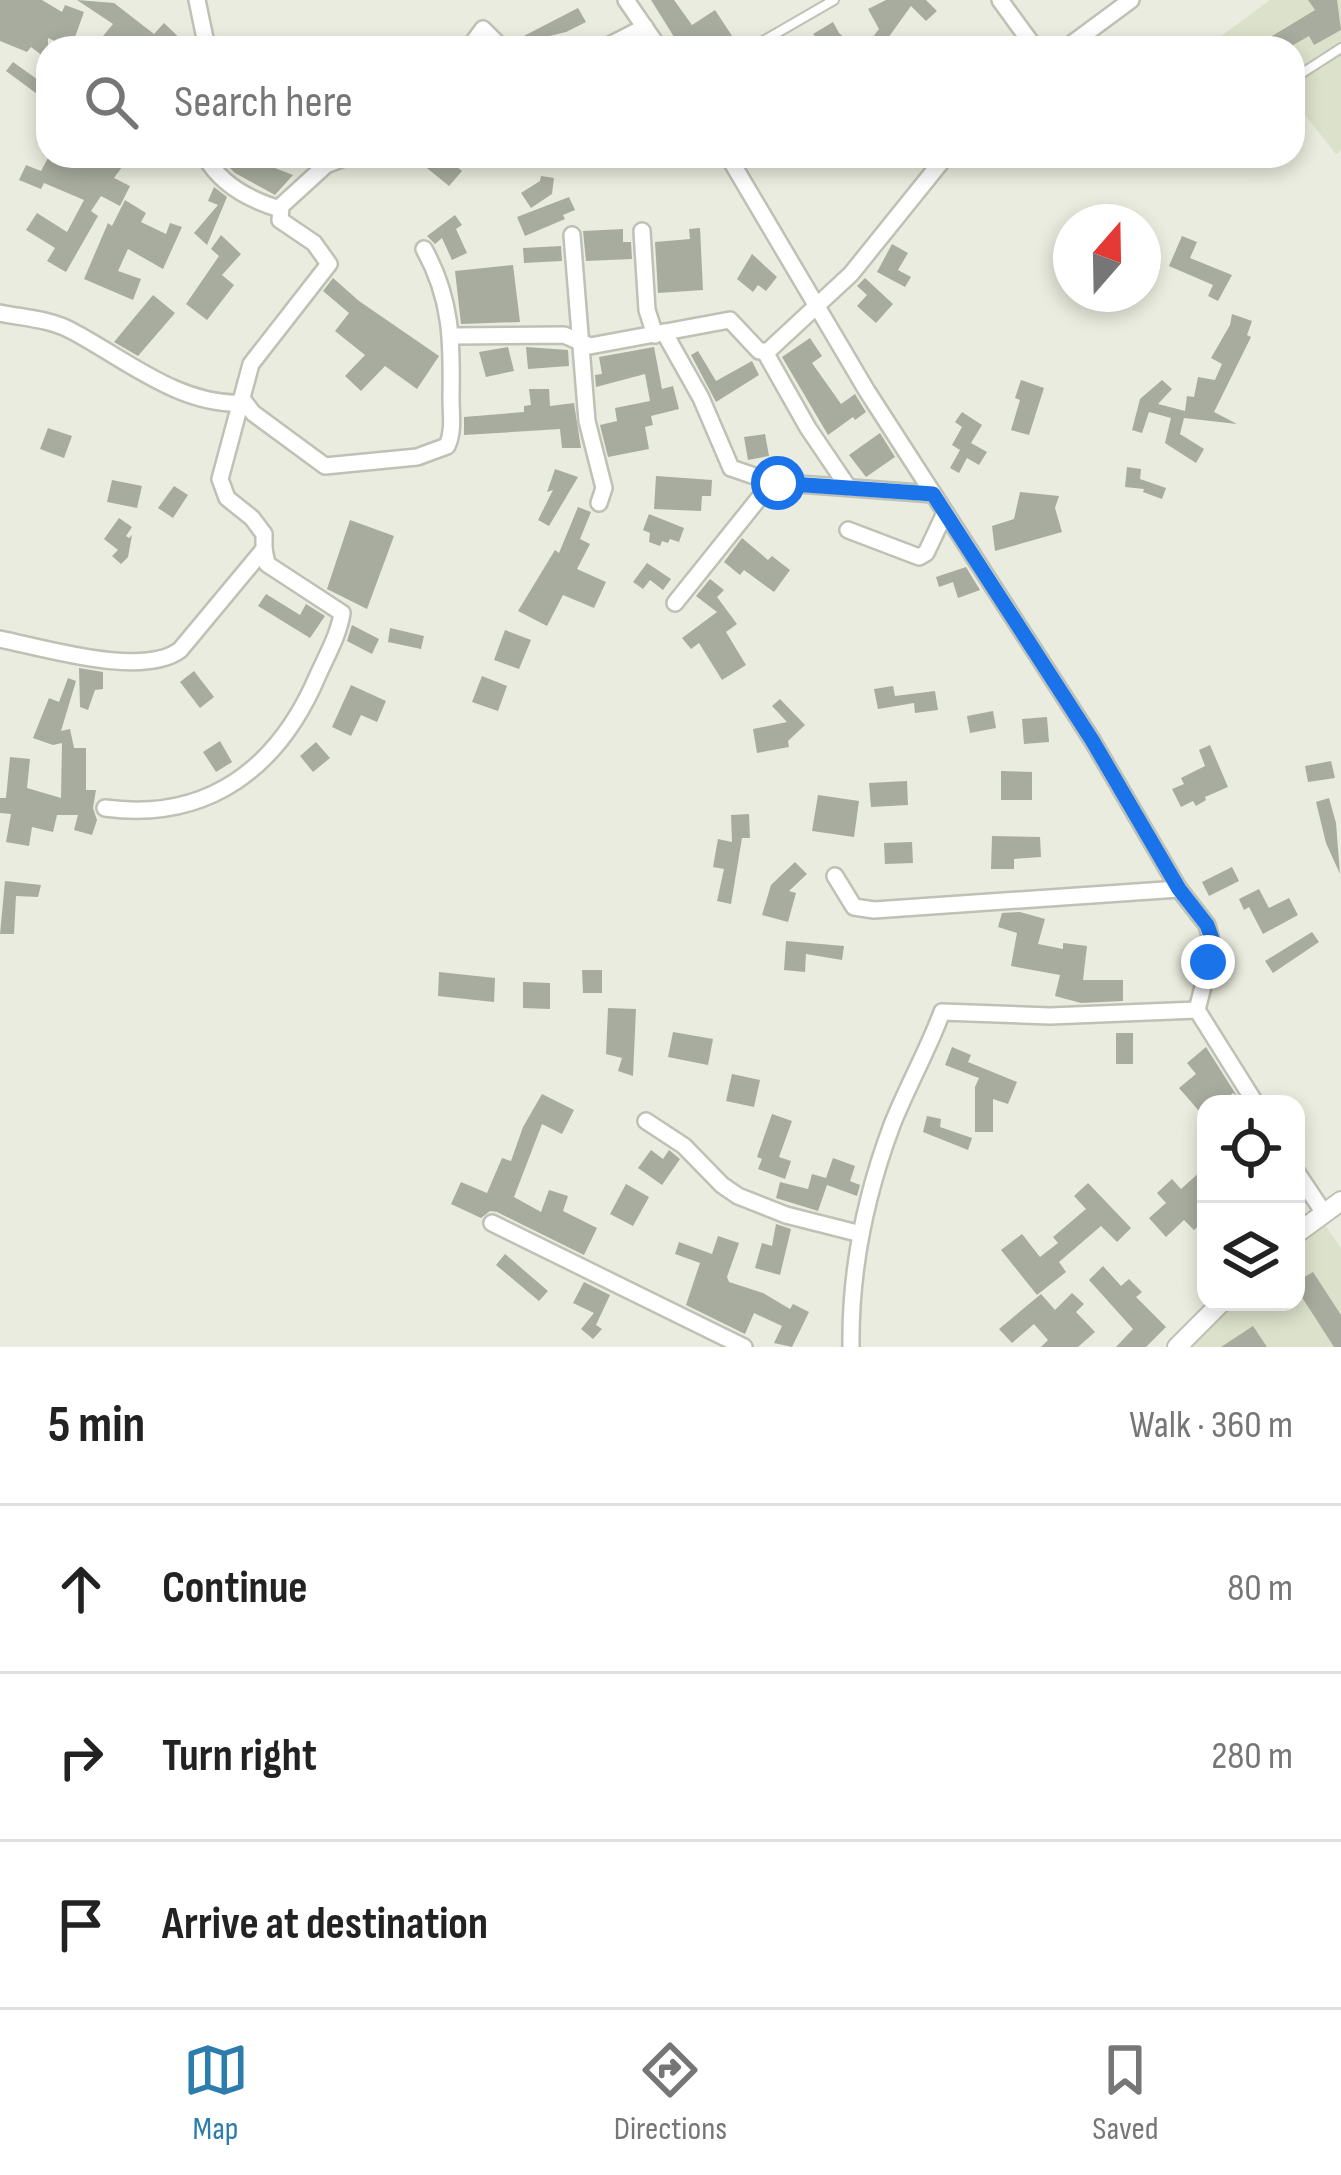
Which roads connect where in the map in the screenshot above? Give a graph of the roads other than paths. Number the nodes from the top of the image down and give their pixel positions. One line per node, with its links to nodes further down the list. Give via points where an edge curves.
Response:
1 (197, 0): 7 (street)
2 (626, 0): 6 (street)
3 (834, 0): 10 (lane)
4 (1000, 0): 11 (street)
5 (1131, 0): 12 (street)
6 (645, 27): 8 (street); 9 (street)
7 (204, 36)
8 (627, 36)
9 (651, 36)
10 (772, 36)
11 (1026, 36)
12 (1082, 36)
13 (1341, 48): 14 (lane)
14 (1305, 71)
15 (213, 168): 19 (street, via 242,194)
16 (322, 168): 19 (street)
17 (735, 168): 23 (street)
18 (936, 168): 23 (street)
19 (280, 209): 29 (street, via 280,220 329,264 258,352)
20 (642, 231): 25 (street, via 647,310)
21 (572, 235): 27 (street)
22 (424, 249): 26 (street)
23 (818, 303): 28 (street); 32 (street)
24 (0, 314): 29 (street, via 70,330 218,403)
25 (660, 333): 27 (street, via 590,346); 28 (street, via 732,320); 30 (street, via 701,398 728,465)
26 (453, 336): 27 (street); 29 (street, via 451,439 427,454 323,465)
27 (580, 340): 33 (street, via 592,453 604,488)
28 (765, 352): 31 (street)
29 (243, 402): 36 (street, via 220,481 264,534)
30 (772, 482): 31 (street); 37 (street)
31 (848, 488): 32 (street)
32 (933, 494): 34 (street)
33 (599, 503)
34 (945, 513): 35 (street, via 919,557); 41 (street)
35 (848, 530)
36 (264, 549): 38 (street, via 164,659 126,662); 39 (street, via 267,563 342,613 298,718 259,764 215,794 160,809)
37 (675, 603)
38 (0, 639)
39 (105, 808)
40 (835, 876): 41 (street, via 854,907 874,910)
41 (1179, 889): 42 (street, via 1213,942)
42 (1197, 1010): 43 (street); 49 (street, via 944,1011 891,1129)
43 (1250, 1095)
44 (646, 1121): 49 (street, via 738,1196)
45 (1305, 1181): 46 (street)
46 (1333, 1207): 48 (street)
47 (492, 1223): 51 (street)
48 (1305, 1227)
49 (861, 1234): 52 (street)
50 (1213, 1311): 53 (street)
51 (744, 1347)
52 (851, 1347)
53 (1177, 1347)

